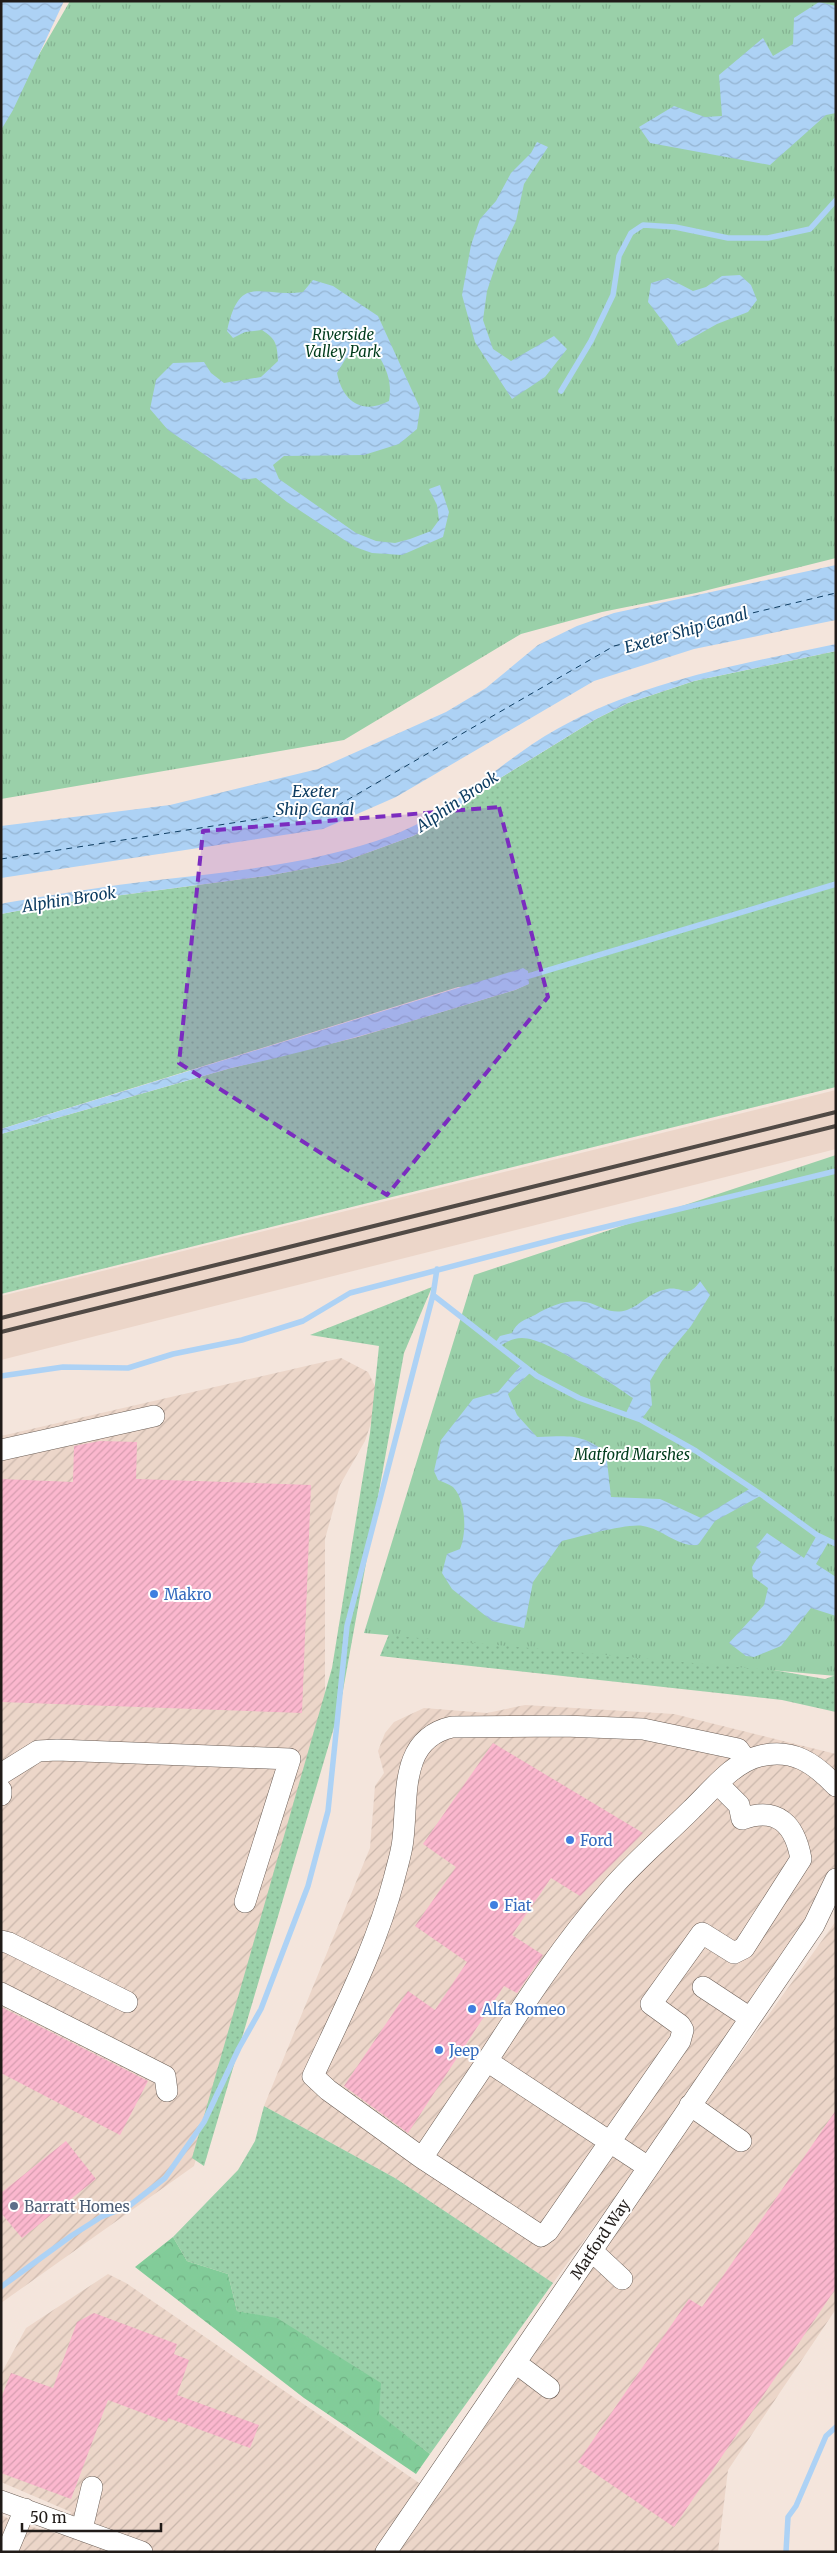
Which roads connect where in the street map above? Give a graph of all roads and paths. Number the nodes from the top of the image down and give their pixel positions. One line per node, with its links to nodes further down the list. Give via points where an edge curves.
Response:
1 (154, 1416): 2 (street)
2 (1, 1450)
3 (746, 1760): 5 (street); 6 (street, via 761,1755 794,1756 810,1762); 21 (street, via 738,1749 643,1729 452,1727 435,1731 422,1745 413,1760 403,1841 389,1897 361,1974 313,2076)
4 (1, 1774): 10 (street, via 38,1751 290,1759)
5 (718, 1784): 16 (street, via 596,1906); 19 (street, via 739,1805 742,1819 763,1814 783,1821 794,1832 801,1859 744,1948 734,1953 702,1933 651,2004 684,2030 680,2041)
6 (836, 1786)
7 (1, 1790): 8 (street)
8 (1, 1795)
9 (836, 1879): 15 (street, Matford Way, via 814,1925)
10 (245, 1902)
11 (1, 1941): 14 (street)
12 (703, 1987): 15 (street)
13 (1, 1993): 17 (street, via 165,2076)
14 (127, 2002)
15 (750, 2018): 18 (street, Matford Way)
16 (487, 2061): 19 (street); 21 (street)
17 (167, 2091)
18 (690, 2105): 20 (street); 22 (street, Matford Way)
19 (609, 2140): 21 (street, via 548,2231 541,2236); 22 (street)
20 (741, 2141)
21 (422, 2158)
22 (648, 2167): 23 (street, Matford Way)
23 (592, 2251): 24 (street); 25 (street, Matford Way)
24 (622, 2279)
25 (516, 2363): 26 (street); 33 (street, Matford Way)
26 (549, 2388)
27 (92, 2487): 30 (street)
28 (1, 2500): 29 (street)
29 (25, 2509): 30 (street); 31 (street)
30 (82, 2529): 32 (street)
31 (7, 2552)
32 (142, 2552)
33 (386, 2552)

